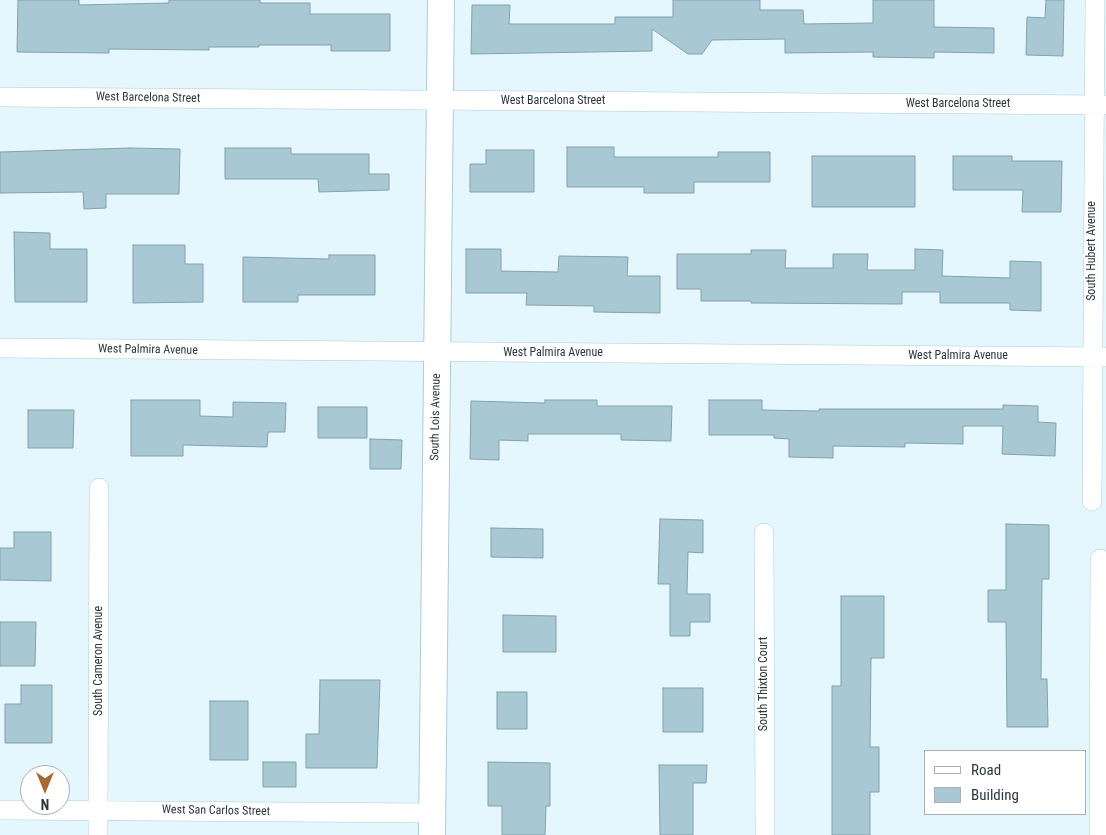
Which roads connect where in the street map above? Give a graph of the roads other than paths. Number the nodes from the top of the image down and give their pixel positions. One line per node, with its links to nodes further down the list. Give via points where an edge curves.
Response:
1 (441, 0): 4 (street, South Lois Avenue)
2 (1095, 0): 5 (street, South Hubert Avenue)
3 (0, 97): 4 (street, West Barcelona Street)
4 (440, 100): 5 (street, West Barcelona Street); 7 (street, South Lois Avenue)
5 (1100, 105): 8 (street, South Hubert Avenue)
6 (0, 348): 7 (street, West Palmira Avenue)
7 (437, 352): 8 (street, West Palmira Avenue); 15 (street, South Lois Avenue)
8 (1099, 357): 10 (street, South Hubert Avenue)
9 (99, 488): 14 (street, South Cameron Avenue)
10 (1092, 501)
11 (764, 534): 17 (street, South Thixton Court)
12 (1100, 559): 18 (street)
13 (0, 810): 14 (street, West San Carlos Street)
14 (98, 810): 15 (street, West San Carlos Street); 16 (street, South Cameron Avenue)
15 (432, 824)
16 (98, 835)
17 (764, 835)
18 (1099, 835)

